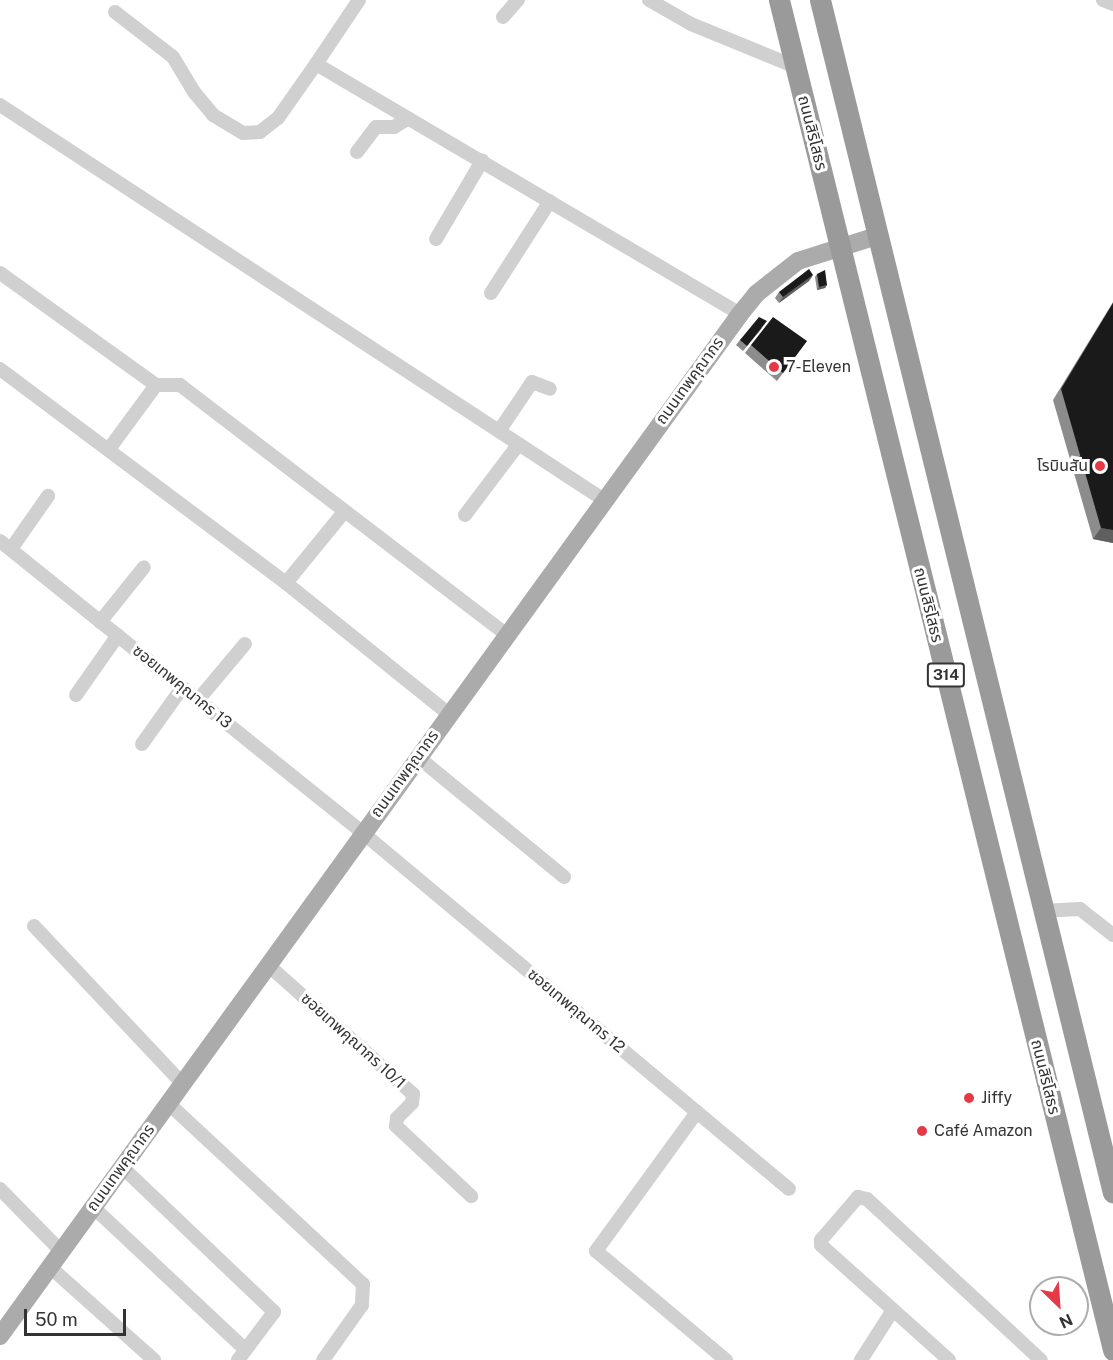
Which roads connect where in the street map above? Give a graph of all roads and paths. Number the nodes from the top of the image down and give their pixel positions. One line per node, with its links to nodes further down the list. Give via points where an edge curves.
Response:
1 (360, 0): 10 (street)
2 (518, 0): 9 (street)
3 (649, 0): 11 (street, via 691,24)
4 (779, 0): 11 (highway, ถนนสิริโสธร / 314)
5 (820, 0): 17 (highway, 314)
6 (1103, 0): 7 (street)
7 (1113, 4)
8 (115, 12): 10 (street, via 173,57 213,115 243,133 260,132 278,117)
9 (503, 17)
10 (316, 64): 13 (street)
11 (796, 67): 19 (highway, ถนนสิริโสธร / 314)
12 (0, 105): 26 (street)
13 (409, 118): 14 (street, via 394,128 376,127); 15 (street)
14 (357, 152)
15 (482, 161): 16 (street); 18 (street)
16 (550, 201): 21 (street); 22 (street)
17 (877, 236): 19 (main road, ถนนเทพคุณากร); 48 (highway, 314)
18 (435, 239)
19 (839, 245): 22 (main road, ถนนเทพคุณากร, via 798,261 778,274); 65 (highway, ถนนสิริโสธร / 314)
20 (0, 273): 24 (street)
21 (491, 293)
22 (740, 314): 30 (main road, ถนนเทพคุณากร)
23 (0, 369): 28 (street)
24 (156, 385): 28 (street); 31 (street, via 180,385)
25 (550, 389): 26 (street, via 532,382)
26 (499, 431): 27 (street)
27 (518, 445): 30 (street); 32 (street)
28 (109, 449): 35 (street)
29 (48, 496): 33 (street)
30 (604, 500): 38 (main road, ถนนเทพคุณากร)
31 (344, 512): 35 (street); 38 (street)
32 (465, 515)
33 (5, 545): 36 (street, ซอยเทพคุณากร 13)
34 (144, 567): 36 (street)
35 (286, 583): 43 (street)
36 (100, 621): 37 (street, ซอยเทพคุณากร 13)
37 (118, 635): 40 (street, ซอยเทพคุณากร 13); 41 (street)
38 (507, 635): 43 (main road, ถนนเทพคุณากร)
39 (245, 644): 42 (street)
40 (182, 688): 42 (street, ซอยเทพคุณากร 13); 44 (street)
41 (76, 695)
42 (198, 700): 46 (street, ซอยเทพคุณากร 13)
43 (449, 714): 45 (main road, ถนนเทพคุณากร)
44 (142, 744)
45 (418, 757): 46 (main road, ถนนเทพคุณากร); 47 (street)
46 (363, 833): 51 (main road, ถนนเทพคุณากร); 54 (street, ซอยเทพคุณากร 12)
47 (564, 877)
48 (1041, 911): 50 (street, via 1080,909); 58 (highway, 314)
49 (33, 926): 52 (street)
50 (1113, 935)
51 (268, 965): 52 (main road, ถนนเทพคุณากร); 59 (street, ซอยเทพคุณากร 10/1, via 412,1094 412,1103 397,1118 396,1126)
52 (182, 1083): 53 (main road, ถนนเทพคุณากร)
53 (168, 1103): 55 (main road, ถนนเทพคุณากร); 68 (street, via 363,1284 362,1305)
54 (697, 1112): 57 (street, ซอยเทพคุณากร 12); 69 (street, via 596,1251)
55 (122, 1167): 60 (main road, ถนนเทพคุณากร); 66 (street, via 271,1308 272,1316)
56 (0, 1189): 61 (street)
57 (789, 1189)
58 (1113, 1192)
59 (471, 1196)
60 (93, 1206): 61 (main road, ถนนเทพคุณากร); 66 (street)
61 (62, 1251): 62 (main road, ถนนเทพคุณากร)
62 (50, 1267): 64 (main road, ถนนเทพคุณากร); 67 (street)
63 (893, 1310): 70 (street); 71 (street); 72 (street, via 821,1245 821,1240 858,1197 867,1199)
64 (0, 1336)
65 (1113, 1350)
66 (241, 1354)
67 (154, 1360)
68 (323, 1360)
69 (726, 1360)
70 (861, 1360)
71 (949, 1360)
72 (1041, 1360)

